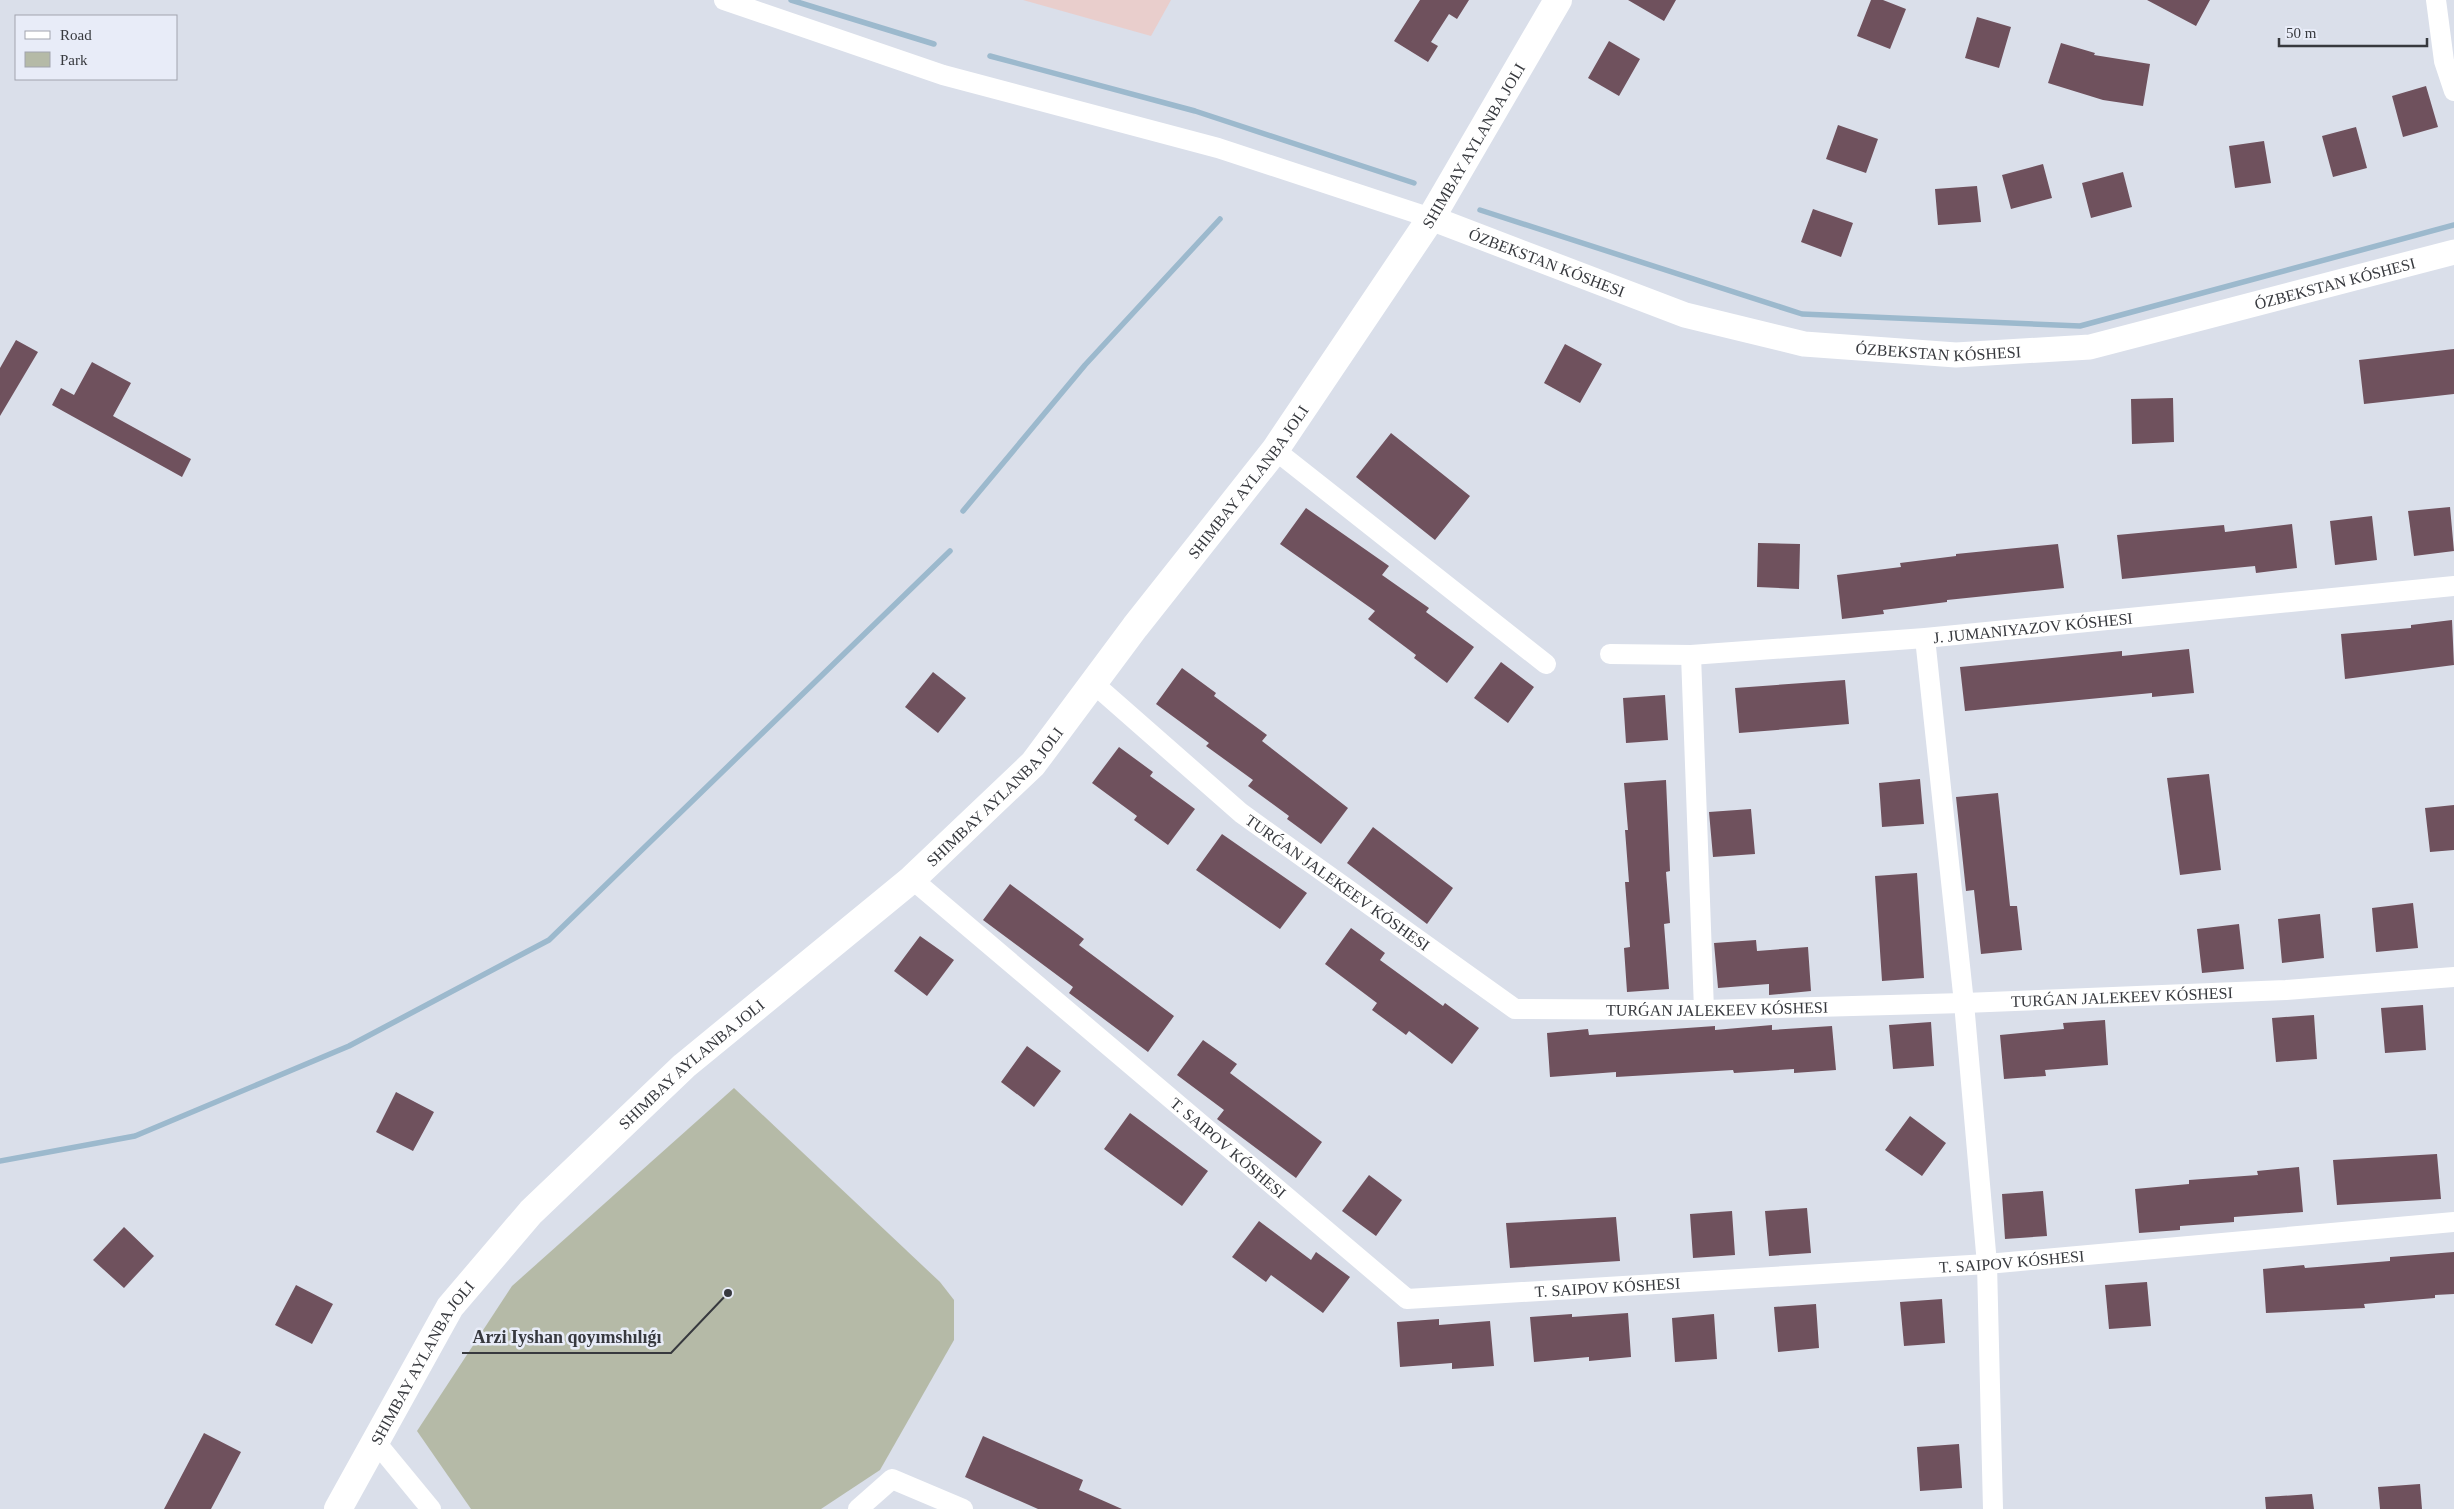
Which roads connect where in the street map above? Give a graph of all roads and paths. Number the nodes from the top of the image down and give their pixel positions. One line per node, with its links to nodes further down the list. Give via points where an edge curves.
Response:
1 (724, 0): 5 (street, via 943,75 1218,148)
2 (1558, 0): 5 (main road)
3 (2436, 0): 4 (street, via 2444,61)
4 (2454, 91)
5 (1431, 218): 6 (street, ÓZBEKSTAN KÓSHESI, via 1685,314 1804,344 1956,355 2090,347); 7 (main road)
6 (2454, 252)
7 (1275, 450): 12 (street); 13 (main road)
8 (2454, 586): 9 (street, J. JUMANIYAZOV KÓSHESI)
9 (1925, 638): 11 (street, J. JUMANIYAZOV KÓSHESI); 16 (street)
10 (1610, 654): 11 (street, J. JUMANIYAZOV KÓSHESI)
11 (1691, 655): 17 (street)
12 (1546, 664)
13 (1093, 683): 14 (main road, via 1033,764); 17 (street, TURǴAN JALEKEEV KÓSHESI, via 1241,813 1515,1009)
14 (912, 879): 19 (street, T. SAIPOV KÓSHESI, via 1407,1298); 20 (main road, via 684,1066 531,1212 450,1307)
15 (2454, 977): 16 (street, TURǴAN JALEKEEV KÓSHESI, via 2286,990)
16 (1964, 1003): 17 (street, TURǴAN JALEKEEV KÓSHESI); 19 (street)
17 (1704, 1010)
18 (2454, 1222): 19 (street, T. SAIPOV KÓSHESI)
19 (1987, 1264): 25 (street)
20 (375, 1441): 21 (main road); 22 (street)
21 (338, 1509)
22 (431, 1509)
23 (858, 1509): 24 (street, via 892,1479)
24 (963, 1509)
25 (1993, 1509)

